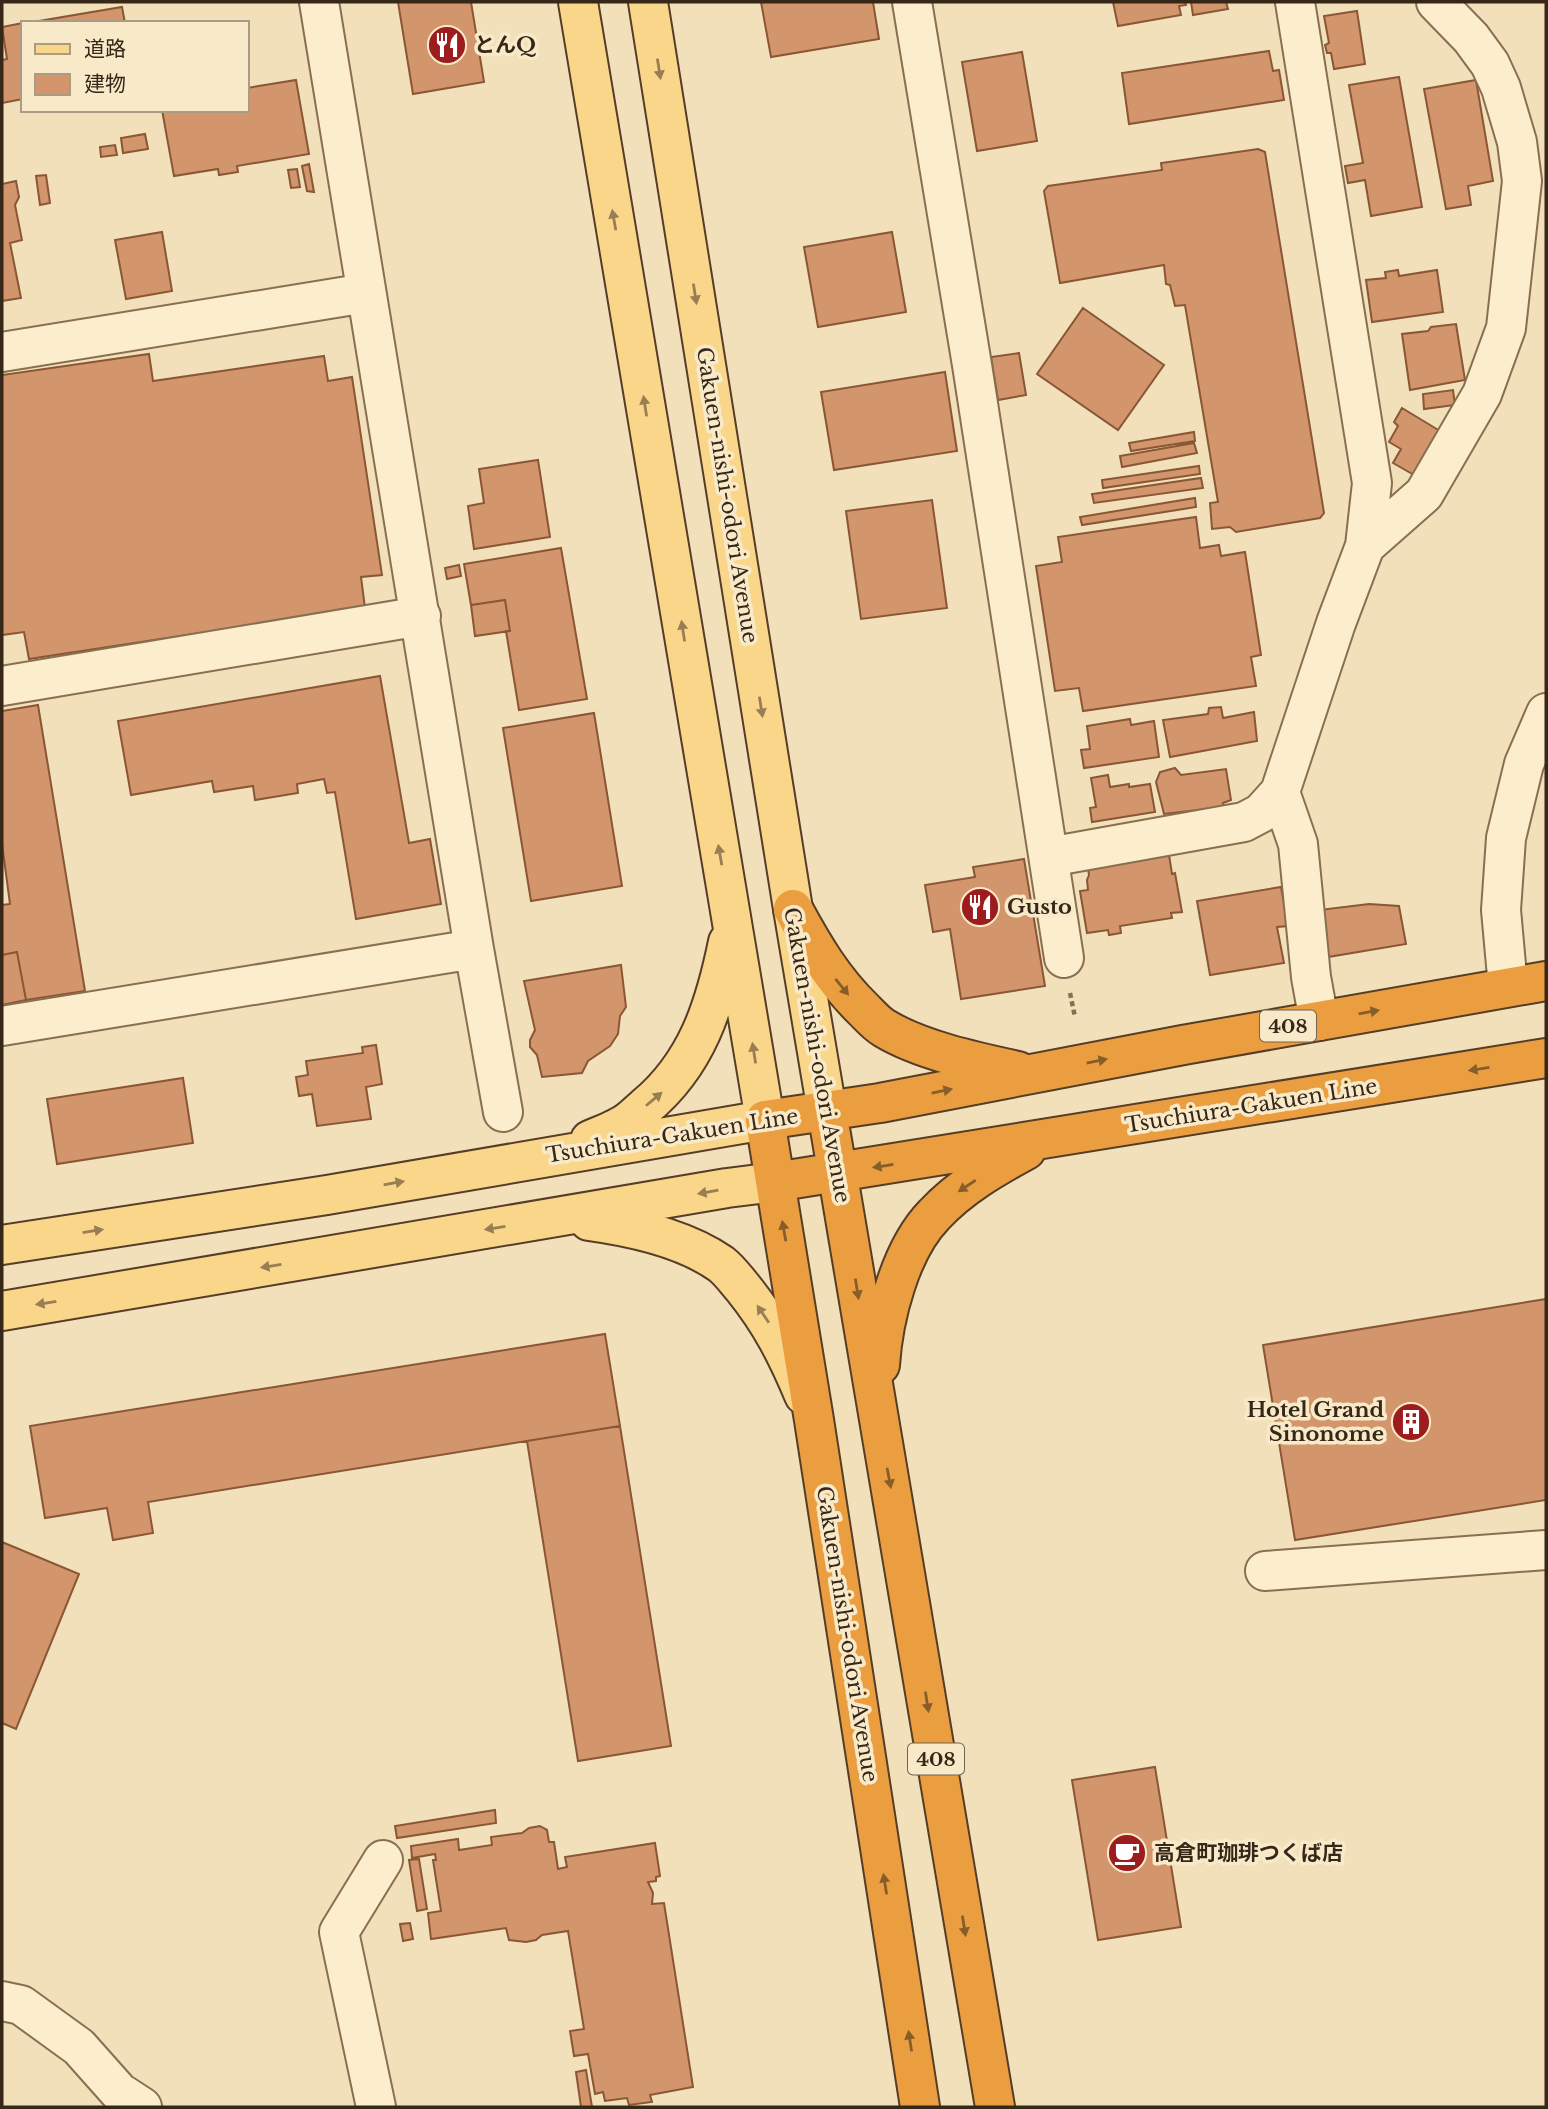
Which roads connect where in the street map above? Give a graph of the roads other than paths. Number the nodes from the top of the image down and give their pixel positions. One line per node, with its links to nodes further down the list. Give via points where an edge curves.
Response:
1 (320, 2): 7 (street)
2 (578, 2): 16 (main road, Gakuen-nishi-odori Avenue, one-way to 2)
3 (648, 2): 15 (main road, Gakuen-nishi-odori Avenue, one-way to 15)
4 (912, 2): 14 (street)
5 (1295, 2): 9 (street, via 1372,484)
6 (1436, 2): 9 (street, via 1490,64 1517,142 1522,181 1506,328 1482,394 1424,494)
7 (366, 293): 8 (street); 10 (street)
8 (2, 352)
9 (1365, 546): 13 (street)
10 (421, 616): 11 (street); 17 (street)
11 (2, 686)
12 (1546, 713): 20 (street, via 1524,764 1506,838 1501,910)
13 (1280, 792): 14 (street, via 1261,813 1244,822); 21 (street, via 1298,844)
14 (1049, 857): 18 (street)
15 (793, 909): 24 (highway, one-way to 24, via 845,992 882,1027 976,1062); 25 (main road, Gakuen-nishi-odori Avenue)
16 (732, 922): 27 (main road, Gakuen-nishi-odori Avenue, one-way to 16); 29 (main road, one-way to 16, via 622,1126 670,1083 689,1058 707,1020)
17 (474, 949): 22 (street); 26 (street)
18 (1064, 958)
19 (1546, 981): 20 (highway, Tsuchiura-Gakuen Line / 408)
20 (1508, 987): 21 (highway, Tsuchiura-Gakuen Line / 408, one-way to 20)
21 (1319, 1021): 24 (highway, Tsuchiura-Gakuen Line / 408, one-way to 21)
22 (2, 1027)
23 (1546, 1058): 28 (highway, Tsuchiura-Gakuen Line, one-way to 28)
24 (1030, 1073): 25 (highway, Tsuchiura-Gakuen Line / 408, one-way to 24)
25 (827, 1111): 27 (highway, Tsuchiura-Gakuen Line / 408); 30 (highway, Gakuen-nishi-odori Avenue / 408)
26 (503, 1112)
27 (765, 1120): 29 (main road, Tsuchiura-Gakuen Line); 31 (highway, Gakuen-nishi-odori Avenue)
28 (1046, 1139): 30 (highway, Tsuchiura-Gakuen Line, one-way to 30); 35 (highway, one-way to 35, via 957,1193 924,1227 907,1255 889,1304)
29 (552, 1156): 33 (main road, Tsuchiura-Gakuen Line, one-way to 29)
30 (837, 1173): 31 (highway, Tsuchiura-Gakuen Line); 35 (highway, Gakuen-nishi-odori Avenue / 408, one-way to 35)
31 (775, 1182): 32 (main road, Tsuchiura-Gakuen Line, one-way to 32); 36 (highway, Gakuen-nishi-odori Avenue, one-way to 31)
32 (562, 1217): 34 (main road, Tsuchiura-Gakuen Line, one-way to 34); 36 (main road, one-way to 32, via 777,1335 720,1264 657,1236)
33 (2, 1245)
34 (2, 1311)
35 (877, 1410): 44 (highway, Gakuen-nishi-odori Avenue / 408, one-way to 44)
36 (814, 1420): 43 (highway, Gakuen-nishi-odori Avenue, one-way to 36)
37 (1546, 1550): 38 (street)
38 (1265, 1572)
39 (383, 1860): 42 (street, via 339,1933)
40 (2, 2001): 41 (street, via 21,2004 79,2047 120,2092)
41 (142, 2107)
42 (376, 2107)
43 (920, 2107)
44 (995, 2107)

